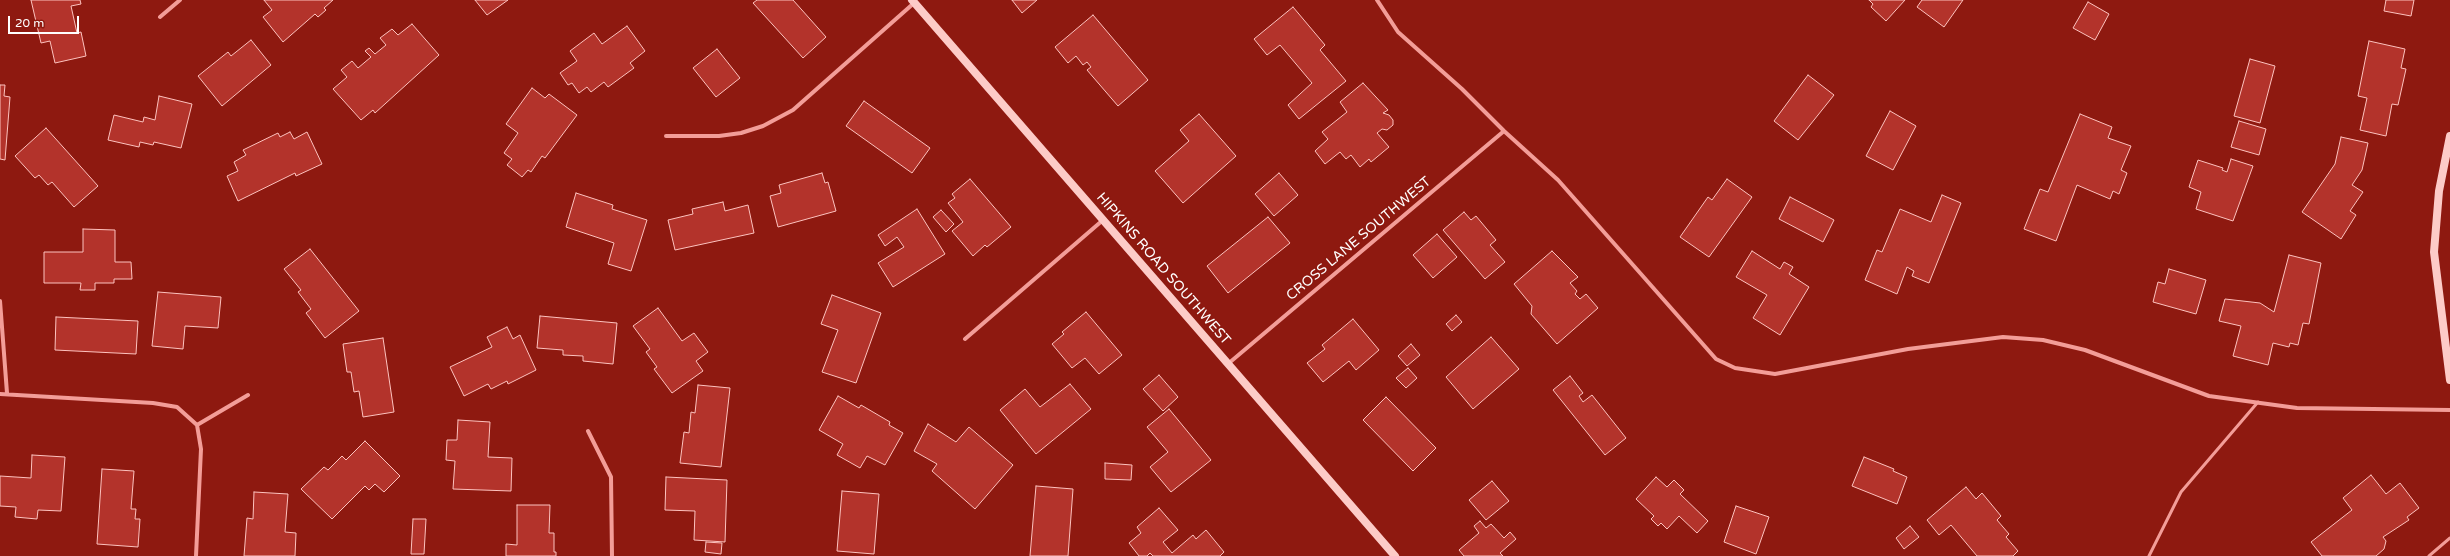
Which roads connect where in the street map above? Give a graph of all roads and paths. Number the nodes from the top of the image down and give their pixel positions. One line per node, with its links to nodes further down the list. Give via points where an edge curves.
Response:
1 (180, 0): 4 (street)
2 (1377, 0): 5 (street, via 1398,32)
3 (913, 1): 6 (street, via 793,110 763,126 741,133 719,136); 8 (street, HIPKINS ROAD SOUTHWEST)
4 (160, 17)
5 (1504, 130): 11 (street, CROSS LANE SOUTHWEST); 16 (street, via 1558,180 1716,359 1735,368 1775,374 1908,349 2003,337 2043,340 2085,350 2209,396)
6 (666, 136)
7 (2450, 136): 12 (street, via 2439,192 2434,252)
8 (1103, 220): 10 (street); 11 (street, HIPKINS ROAD SOUTHWEST)
9 (0, 301): 13 (street)
10 (965, 339)
11 (1229, 364): 23 (street, HIPKINS ROAD SOUTHWEST)
12 (2450, 380)
13 (7, 393): 14 (street); 18 (street, via 153,403 177,407)
14 (0, 394)
15 (248, 395): 18 (street)
16 (2258, 402): 17 (street, via 2297,408); 24 (lane, via 2181,492)
17 (2450, 410)
18 (197, 425): 21 (street, via 201,449)
19 (588, 431): 22 (street, via 611,477)
20 (2450, 538): 25 (lane)
21 (196, 556)
22 (612, 556)
23 (1394, 556)
24 (2149, 556)
25 (2429, 556)

